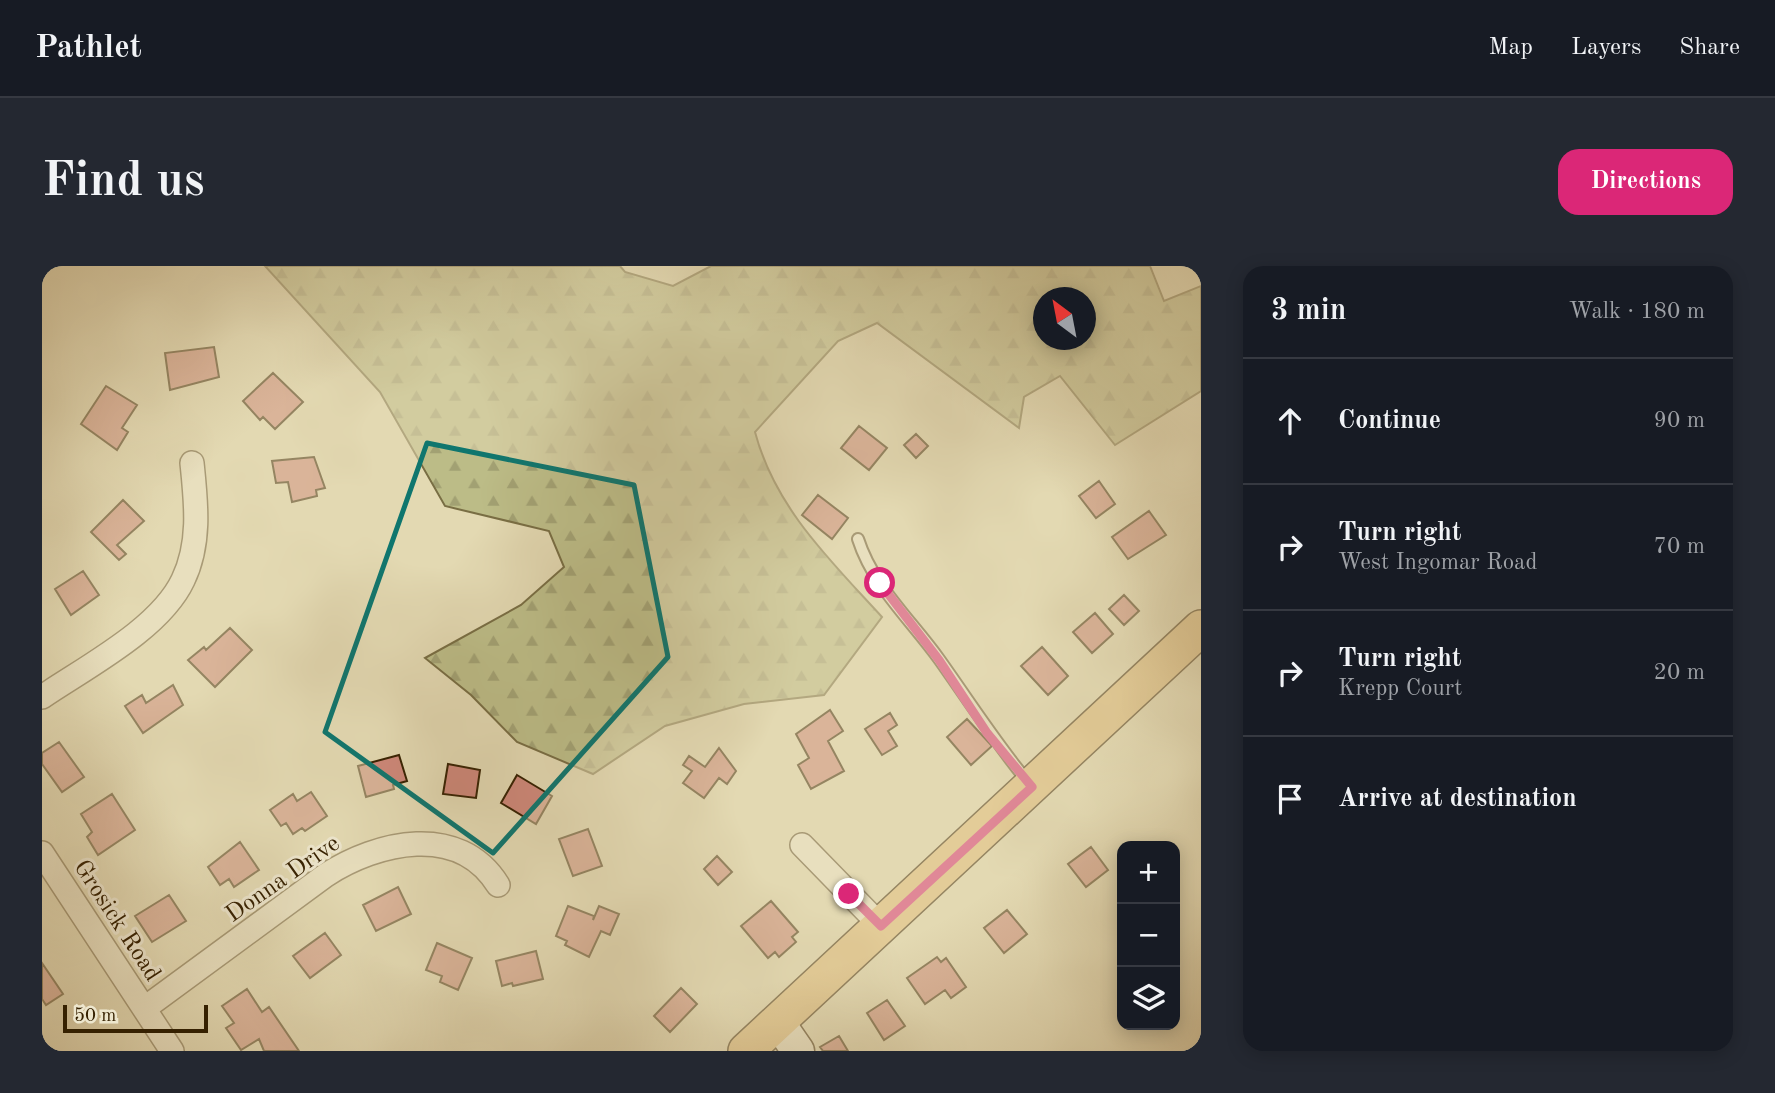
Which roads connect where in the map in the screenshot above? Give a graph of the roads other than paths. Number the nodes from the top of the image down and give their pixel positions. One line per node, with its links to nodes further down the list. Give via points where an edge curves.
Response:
1 (192, 463): 4 (street, via 197,502 194,538 175,594 126,641)
2 (858, 539): 5 (lane, via 866,565 939,660 987,733)
3 (1198, 637): 5 (main road)
4 (42, 696)
5 (1032, 787): 9 (main road)
6 (802, 845): 9 (street)
7 (42, 853): 10 (street, Grosick Road)
8 (498, 885): 10 (street, Donna Drive, via 475,862 446,848 410,843 383,847 326,875)
9 (881, 926): 11 (main road)
10 (145, 1008): 12 (street, Grosick Road)
11 (778, 1022): 13 (main road); 14 (street)
12 (172, 1051)
13 (746, 1051)
14 (798, 1051)

